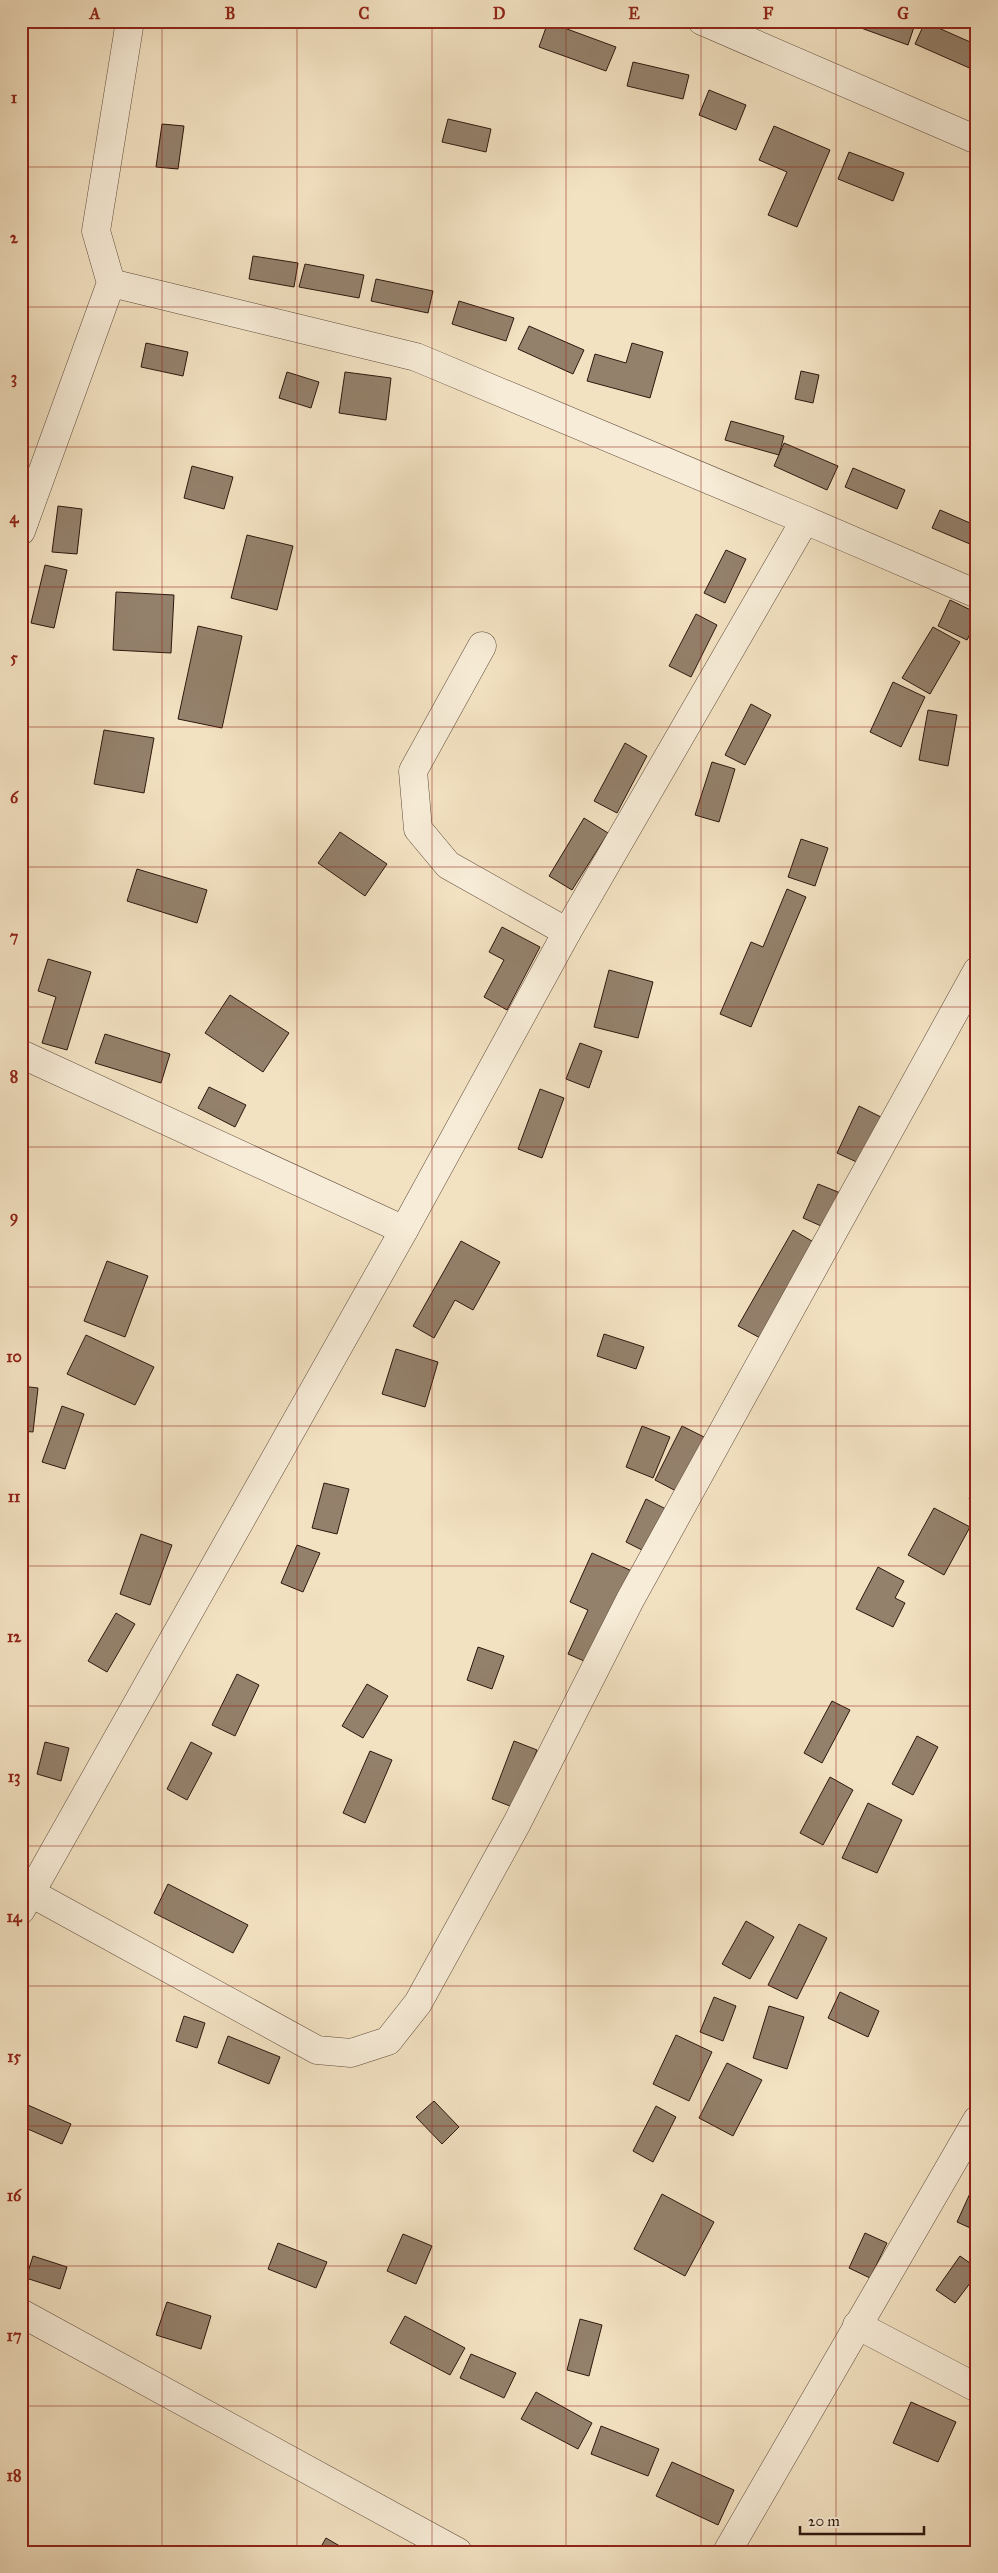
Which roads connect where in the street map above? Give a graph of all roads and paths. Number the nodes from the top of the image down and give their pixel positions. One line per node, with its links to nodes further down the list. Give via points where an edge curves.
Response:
1 (130, 21): 4 (street, via 96,231)
2 (702, 21): 3 (street)
3 (977, 140)
4 (110, 283): 5 (street, via 416,357); 6 (street)
5 (805, 520): 7 (street); 9 (street)
6 (21, 531)
7 (977, 594)
8 (482, 646): 9 (street, via 413,771 418,829 448,865)
9 (567, 932): 12 (street)
10 (977, 970): 13 (street, via 630,1600 503,1849 418,2003 388,2041 351,2053 317,2050)
11 (21, 1054): 12 (street)
12 (404, 1230): 13 (street)
13 (26, 1901)
14 (977, 2120): 16 (street)
15 (21, 2313): 18 (street)
16 (857, 2324): 17 (street); 19 (street)
17 (977, 2388)
18 (458, 2552)
19 (727, 2552)

